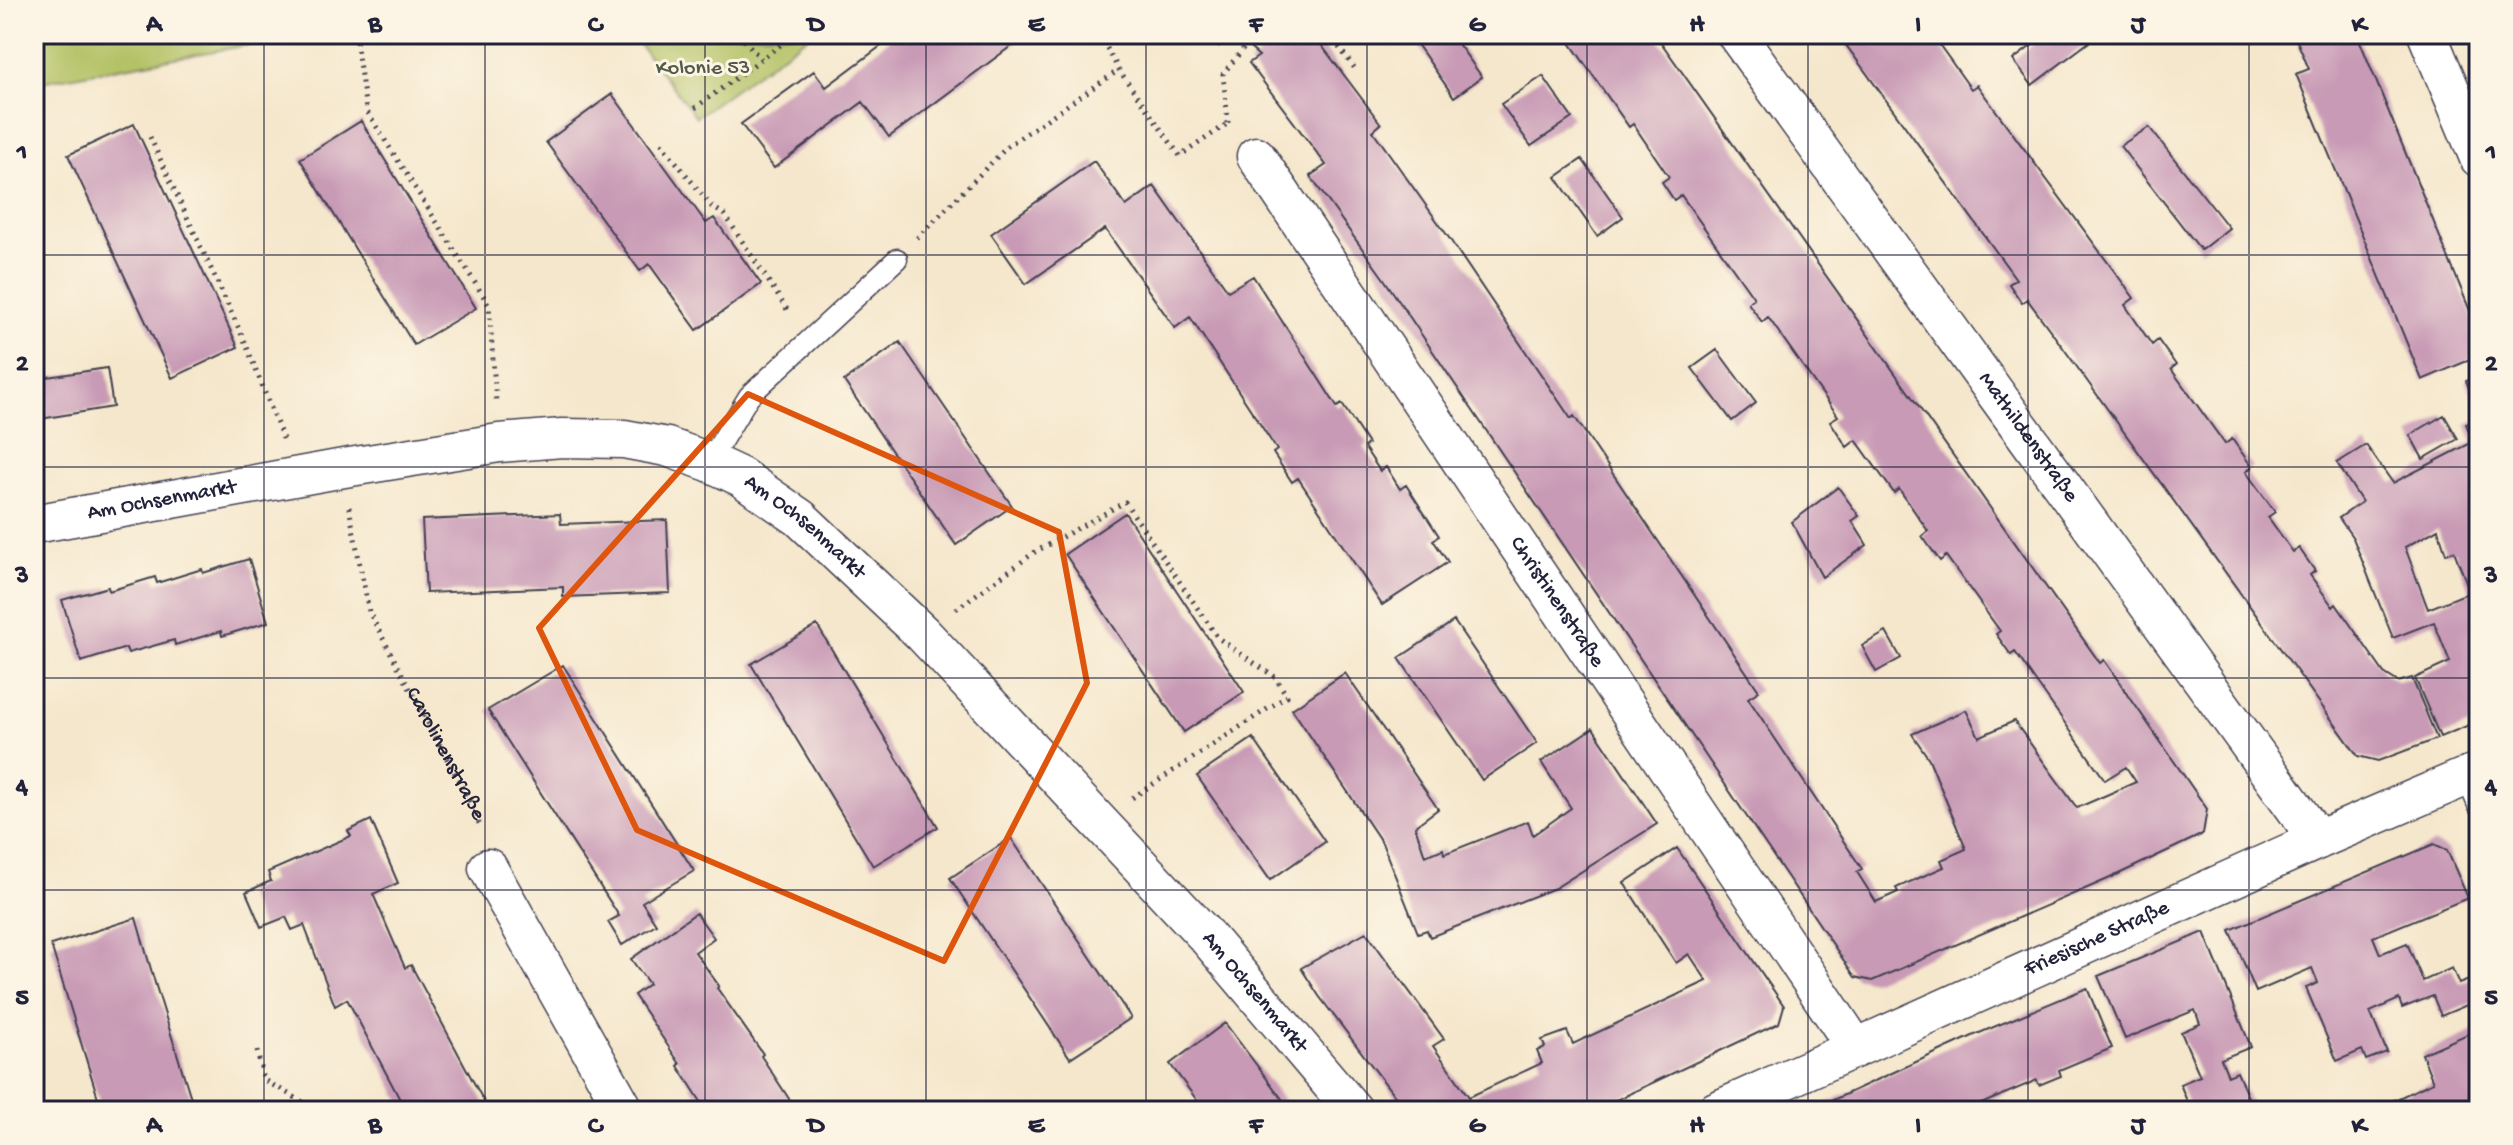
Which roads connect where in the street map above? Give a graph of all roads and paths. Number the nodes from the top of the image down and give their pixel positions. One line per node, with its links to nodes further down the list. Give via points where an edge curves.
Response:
1 (355, 34): 20 (path, via 366,110 489,305)
2 (739, 34): 9 (path)
3 (795, 34): 9 (path)
4 (1099, 34): 10 (path)
5 (1255, 34): 13 (path, via 1223,74)
6 (1329, 34): 11 (path)
7 (1736, 34): 28 (street, Mathildenstraße)
8 (2427, 34): 17 (street)
9 (761, 59): 12 (path)
10 (1119, 70): 13 (path, via 1180,156); 18 (path, via 1009,145)
11 (1356, 70)
12 (695, 108)
13 (1228, 123): 16 (path)
14 (150, 137): 23 (path, via 245,342)
15 (661, 143): 19 (path, via 711,206 725,215)
16 (1256, 156): 30 (street, Christinenstraße)
17 (2479, 158)
18 (897, 259): 19 (lane)
19 (808, 342): 21 (lane, via 749,396)
20 (499, 443): 21 (street, Am Ochsenmarkt, via 624,439); 22 (street, Am Ochsenmarkt)
21 (709, 462): 25 (street, Am Ochsenmarkt, via 800,518)
22 (344, 468): 23 (street, Am Ochsenmarkt); 29 (path, Carolinenstraße, via 369,612 477,815)
23 (298, 477): 24 (street, Am Ochsenmarkt)
24 (34, 524)
25 (922, 633): 27 (street, Am Ochsenmarkt); 27 (path, via 1035,552 1125,502 1218,638 1275,677 1287,696)
26 (2475, 785): 28 (street, Friesische Straße)
27 (1098, 820): 34 (street, Am Ochsenmarkt, via 1207,937)
28 (2318, 840): 30 (street, Friesische Straße)
29 (488, 868): 33 (street)
30 (1856, 1048): 35 (street, Friesische Straße)
31 (257, 1051): 32 (path, via 264,1080)
32 (319, 1111)
33 (625, 1111)
34 (1354, 1111)
35 (1716, 1111)

